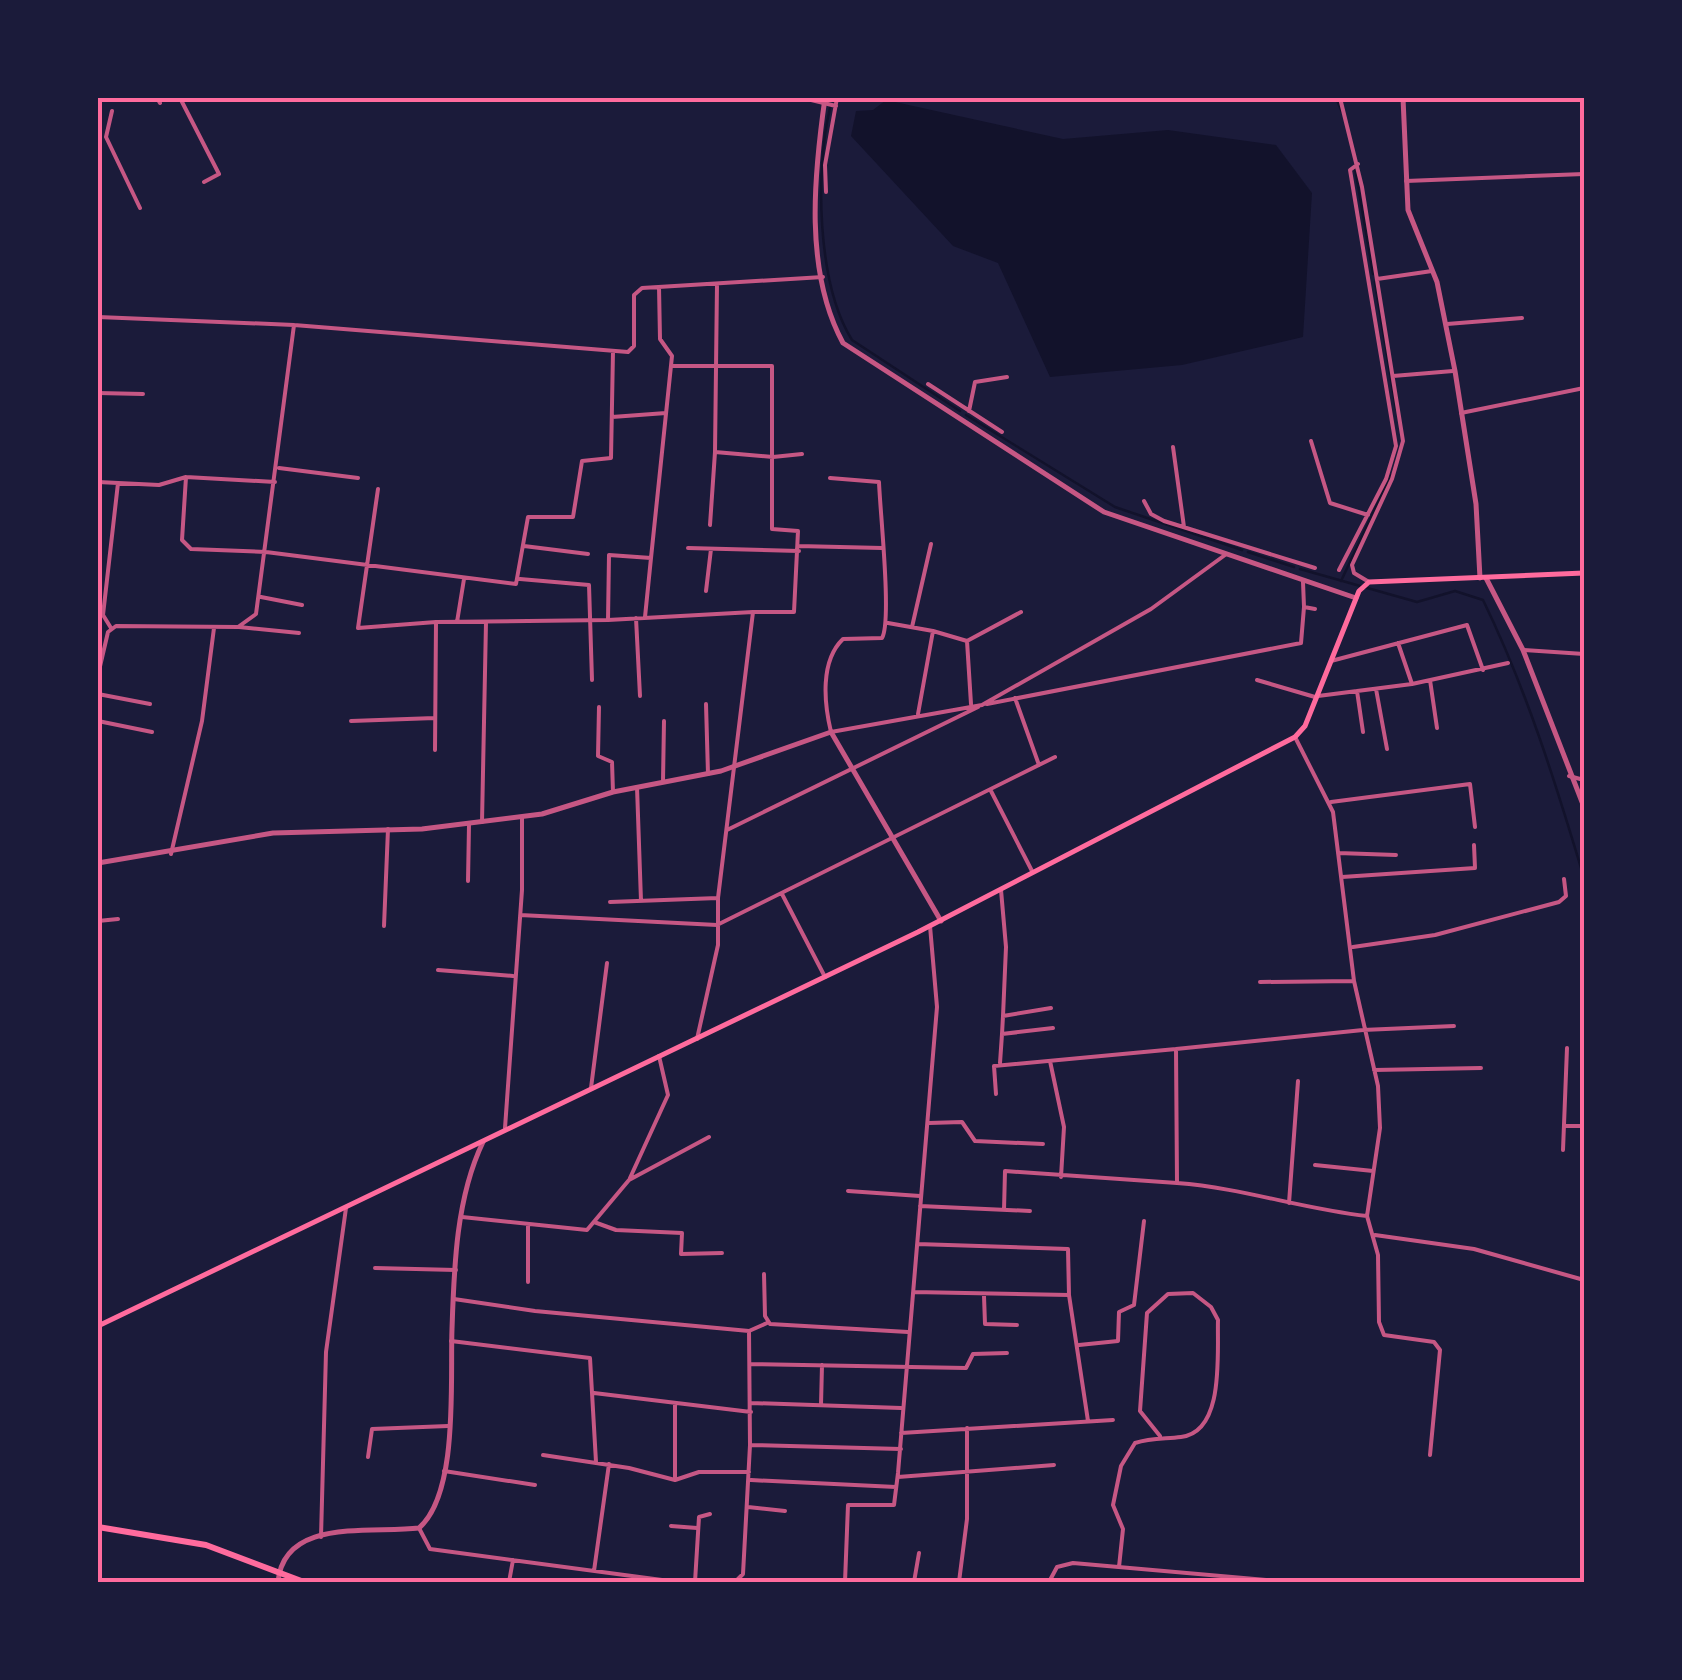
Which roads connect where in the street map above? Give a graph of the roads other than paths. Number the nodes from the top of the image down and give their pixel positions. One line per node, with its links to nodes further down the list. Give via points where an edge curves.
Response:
1 (180, 98): 11 (street, via 219,174)
2 (803, 98): 6 (street)
3 (838, 98): 7 (street)
4 (1340, 98): 16 (street, via 1358,164)
5 (1402, 98): 10 (street)
6 (825, 100): 7 (street); 15 (street, via 814,179)
7 (836, 106): 12 (street, via 824,165)
8 (112, 111): 13 (street, via 106,137)
9 (1584, 174): 10 (street)
10 (1406, 181): 14 (street, via 1414,233)
11 (204, 182)
12 (826, 192)
13 (140, 208)
14 (1432, 271): 16 (street); 21 (street)
15 (823, 277): 17 (street); 38 (street, via 843,343)
16 (1375, 278): 28 (street); 54 (street, via 1396,446)
17 (718, 284): 18 (street); 25 (street)
18 (659, 287): 23 (street, via 637,290 634,346); 24 (street, via 660,339)
19 (99, 317): 22 (street); 27 (street)
20 (1522, 318): 21 (street)
21 (1446, 324): 26 (street)
22 (294, 325): 23 (street); 45 (street)
23 (613, 351): 37 (street)
24 (672, 366): 25 (street); 35 (street)
25 (718, 366): 42 (street); 44 (street, via 772,366)
26 (1456, 371): 28 (street); 36 (street)
27 (98, 372)
28 (1393, 376): 54 (street, via 1402,452)
29 (1007, 378): 34 (street, via 975,382)
30 (928, 384): 34 (street)
31 (1584, 388): 36 (street)
32 (98, 393): 33 (street)
33 (143, 394)
34 (968, 410): 38 (street); 39 (street)
35 (666, 413): 37 (street); 67 (street)
36 (1462, 413): 75 (street)
37 (612, 417): 58 (street, via 611,458 582,461 573,517 529,516)
38 (958, 421): 66 (street, via 1104,512)
39 (1002, 432)
40 (1311, 441): 54 (street, via 1330,503)
41 (1173, 448): 56 (street)
42 (715, 452): 44 (street); 55 (street)
43 (802, 454): 44 (street)
44 (773, 457): 61 (street, via 772,529 798,531)
45 (277, 467): 47 (street); 50 (street)
46 (186, 476): 50 (street); 51 (street, via 159,485); 64 (street, via 184,546)
47 (358, 478)
48 (830, 478): 62 (street, via 879,482)
49 (98, 482): 51 (street)
50 (275, 482): 64 (street)
51 (118, 483): 81 (street)
52 (378, 489): 70 (street)
53 (1144, 500): 56 (street, via 1151,514)
54 (1371, 516): 72 (street); 79 (street, via 1352,565)
55 (710, 525)
56 (1184, 527): 59 (street)
57 (931, 544): 100 (street)
58 (524, 546): 65 (street); 77 (street)
59 (1246, 547): 68 (street); 69 (street)
60 (688, 548): 63 (street)
61 (798, 548): 62 (street); 63 (street); 88 (street, via 794,612)
62 (882, 548): 97 (street)
63 (711, 549): 82 (street)
64 (266, 552): 70 (street); 84 (street)
65 (588, 554)
66 (1226, 554): 68 (street); 125 (street, via 1151,609)
67 (651, 558): 90 (street); 93 (street, via 610,555)
68 (1241, 558): 74 (street)
69 (1298, 563): 71 (street); 74 (street)
70 (366, 567): 76 (street); 94 (street, via 358,628)
71 (1315, 568)
72 (1339, 570)
73 (1584, 573): 75 (main road)
74 (1294, 576): 78 (street)
75 (1483, 578): 79 (main road); 106 (street)
76 (464, 579): 77 (street); 95 (street)
77 (520, 579): 92 (street, via 590,585)
78 (1302, 579): 83 (street); 86 (street)
79 (1367, 583): 83 (main road)
80 (98, 590): 81 (street)
81 (107, 590): 101 (street, via 102,620)
82 (706, 591)
83 (1358, 595): 108 (main road)
84 (260, 597): 85 (street); 99 (street, via 256,614)
85 (302, 605)
86 (1304, 607): 87 (street); 121 (street, via 1300,643)
87 (1314, 609)
88 (753, 612): 90 (street); 141 (street)
89 (1021, 612): 104 (street)
90 (645, 617): 91 (street)
91 (636, 618): 93 (street); 119 (street)
92 (591, 620): 93 (street); 96 (street); 112 (street)
93 (608, 620)
94 (436, 622): 95 (street); 129 (street)
95 (457, 622): 96 (street)
96 (486, 622): 154 (street)
97 (886, 623): 100 (street); 135 (street, via 882,638 844,639 836,646 826,680)
98 (214, 627): 99 (street); 101 (street); 162 (street, via 202,721)
99 (238, 627): 103 (street)
100 (912, 627): 102 (street)
101 (110, 628): 111 (street)
102 (933, 631): 104 (street); 128 (street)
103 (299, 633)
104 (968, 641): 124 (street)
105 (1398, 643): 108 (street); 110 (street, via 1467,625); 115 (street)
106 (1523, 650): 107 (street); 145 (street)
107 (1584, 654)
108 (1331, 662): 120 (main road)
109 (1508, 663): 110 (street)
110 (1483, 670): 114 (street)
111 (98, 675)
112 (592, 680)
113 (1257, 680): 120 (street)
114 (1430, 680): 115 (street); 133 (street)
115 (1412, 684): 116 (street)
116 (1376, 688): 117 (street); 138 (street)
117 (1357, 691): 120 (street); 136 (street)
118 (98, 694): 122 (street)
119 (640, 696)
120 (1317, 697): 137 (main road)
121 (1016, 698): 125 (street); 142 (street)
122 (150, 704)
123 (706, 704): 144 (street)
124 (970, 704): 125 (street); 127 (street); 128 (street)
125 (982, 705): 127 (street)
126 (599, 707): 150 (street, via 598,756 612,762)
127 (970, 711): 143 (street)
128 (918, 714): 135 (street)
129 (435, 718): 131 (street); 139 (street)
130 (98, 721): 134 (street)
131 (351, 721)
132 (664, 721): 147 (street)
133 (1437, 728)
134 (152, 732)
135 (830, 732): 141 (street); 143 (street)
136 (1363, 732)
137 (1295, 737): 151 (street); 165 (main road)
138 (1387, 748)
139 (435, 750)
140 (1055, 757): 142 (street)
141 (736, 764): 144 (street); 158 (street)
142 (1039, 766): 149 (street)
143 (852, 771): 158 (street); 159 (street)
144 (708, 774): 147 (street)
145 (1569, 776): 146 (street); 152 (street)
146 (1584, 780)
147 (663, 784): 148 (street)
148 (636, 788): 150 (street); 172 (street)
149 (991, 791): 159 (street); 165 (street)
150 (613, 792): 153 (street)
151 (1329, 802): 156 (street, via 1470,784); 161 (street)
152 (1584, 807)
153 (522, 817): 154 (street); 174 (street)
154 (482, 822): 155 (street)
155 (469, 824): 157 (street); 168 (street)
156 (1475, 828)
157 (388, 829): 162 (street, via 273,833); 179 (street)
158 (727, 830): 171 (street)
159 (893, 840): 170 (street); 177 (street)
160 (1474, 844): 166 (street, via 1472,868)
161 (1338, 853): 163 (street); 166 (street)
162 (171, 854): 164 (street)
163 (1396, 855)
164 (98, 863)
165 (1034, 873): 169 (main road)
166 (1342, 877): 181 (street)
167 (1564, 879): 181 (street, via 1563,901 1435,935)
168 (468, 881)
169 (1001, 890): 177 (main road); 189 (street)
170 (782, 894): 178 (street); 185 (street)
171 (718, 898): 172 (street); 178 (street)
172 (641, 900): 173 (street)
173 (610, 902)
174 (520, 915): 178 (street); 184 (street)
175 (118, 919): 176 (street)
176 (98, 921)
177 (940, 921): 180 (main road)
178 (717, 925): 194 (street)
179 (384, 926)
180 (930, 926): 185 (main road); 205 (street, via 937,1007)
181 (1353, 948): 186 (street)
182 (607, 963): 203 (street)
183 (438, 970): 184 (street)
184 (515, 976): 208 (street)
185 (826, 977): 194 (main road)
186 (1354, 981): 187 (street); 192 (street)
187 (1260, 982)
188 (1051, 1008): 189 (street)
189 (1002, 1016): 193 (street)
190 (1454, 1026): 192 (street)
191 (1052, 1028): 193 (street)
192 (1363, 1030): 196 (street); 201 (street)
193 (1002, 1034): 199 (street)
194 (697, 1038): 197 (main road)
195 (1567, 1048): 206 (street)
196 (1176, 1049): 198 (street); 217 (street)
197 (658, 1056): 203 (main road); 216 (street, via 668,1095)
198 (1050, 1060): 199 (street); 215 (street, via 1064,1127)
199 (1000, 1065): 204 (street, via 992,1067)
200 (1481, 1068): 201 (street)
201 (1374, 1070): 214 (street, via 1380,1108)
202 (1298, 1081): 220 (street)
203 (591, 1088): 208 (main road)
204 (996, 1094)
205 (929, 1124): 211 (street, via 962,1122 975,1141); 219 (street)
206 (1564, 1126): 207 (street); 212 (street)
207 (1584, 1126)
208 (505, 1128): 210 (main road)
209 (709, 1136): 216 (street)
210 (484, 1141): 222 (main road); 225 (street)
211 (1044, 1144)
212 (1563, 1150)
213 (1314, 1165): 214 (street)
214 (1373, 1170): 226 (street)
215 (1061, 1177): 217 (street); 223 (street, via 1005,1171)
216 (629, 1180): 228 (street)
217 (1177, 1184): 220 (street, via 1233,1188)
218 (848, 1191): 219 (street)
219 (920, 1196): 221 (street)
220 (1290, 1203): 226 (street)
221 (920, 1206): 223 (street); 231 (street)
222 (346, 1207): 243 (main road); 288 (street, via 326,1352)
223 (1004, 1210): 224 (street)
224 (1030, 1211)
225 (462, 1216): 229 (street); 234 (street)
226 (1368, 1216): 230 (street)
227 (1144, 1221): 248 (street, via 1134,1304 1120,1312 1118,1341)
228 (594, 1222): 229 (street, via 582,1231); 232 (street, via 616,1230 682,1233 680,1254)
229 (528, 1226): 237 (street)
230 (1373, 1234): 236 (street, via 1474,1249); 268 (street, via 1380,1329 1439,1344)
231 (916, 1244): 238 (street); 240 (street, via 1064,1247)
232 (722, 1254)
233 (376, 1268): 234 (street)
234 (456, 1270): 241 (street)
235 (764, 1274): 242 (street)
236 (1584, 1280)
237 (528, 1282)
238 (912, 1292): 239 (street); 246 (street)
239 (984, 1294): 240 (street); 244 (street, via 985,1324)
240 (1069, 1295): 248 (street)
241 (454, 1299): 245 (street); 247 (street)
242 (767, 1323): 245 (street); 246 (street)
243 (98, 1326)
244 (1018, 1326)
245 (749, 1331): 250 (street)
246 (908, 1332): 252 (street)
247 (452, 1341): 253 (street, via 585,1356 592,1362); 261 (street)
248 (1078, 1345): 260 (street)
249 (1006, 1353): 252 (street, via 974,1354 966,1368)
250 (751, 1364): 251 (street); 255 (street)
251 (822, 1365): 252 (street); 256 (street)
252 (906, 1367): 257 (street)
253 (594, 1392): 254 (street); 270 (street)
254 (675, 1403): 258 (street); 277 (street)
255 (750, 1403): 256 (street); 258 (street)
256 (821, 1405): 257 (street)
257 (902, 1408): 263 (street)
258 (750, 1412): 265 (street)
259 (1114, 1420): 260 (street)
260 (1088, 1421): 262 (street)
261 (448, 1426): 269 (street, via 374,1428); 273 (street)
262 (967, 1428): 263 (street); 275 (street)
263 (901, 1432): 266 (street)
264 (1160, 1436): 264 (street, via 1182,1438 1210,1414 1218,1320 1193,1292 1168,1294 1147,1313 1140,1411); 291 (street, via 1134,1443 1122,1466 1113,1504 1123,1528)
265 (750, 1445): 266 (street); 274 (street)
266 (901, 1448): 276 (street)
267 (544, 1454): 270 (street)
268 (1430, 1455)
269 (368, 1457)
270 (596, 1462): 271 (street)
271 (610, 1464): 277 (street); 292 (street)
272 (1054, 1465): 275 (street)
273 (444, 1471): 279 (street); 286 (street, via 436,1507)
274 (749, 1472): 277 (street, via 698,1472); 278 (street)
275 (968, 1474): 276 (street); 301 (street)
276 (898, 1478): 280 (street)
277 (675, 1480)
278 (749, 1480): 280 (street); 281 (street)
279 (534, 1485)
280 (896, 1487): 299 (street, via 894,1505 848,1505)
281 (748, 1507): 282 (street); 298 (street, via 743,1574)
282 (786, 1511)
283 (710, 1514): 287 (street, via 700,1516)
284 (672, 1526): 287 (street)
285 (98, 1527): 293 (highway, via 206,1545)
286 (419, 1528): 288 (street); 290 (street, via 430,1549)
287 (698, 1528): 297 (street)
288 (321, 1536): 293 (street, via 294,1544)
289 (919, 1553): 300 (street)
290 (514, 1560): 292 (street); 295 (street)
291 (1119, 1567): 302 (street, via 1064,1564); 303 (street)
292 (594, 1571): 296 (street)
293 (278, 1578): 294 (highway)
294 (304, 1582)
295 (509, 1582)
296 (678, 1582)
297 (695, 1582)
298 (735, 1582)
299 (845, 1582)
300 (914, 1582)
301 (959, 1582)
302 (1049, 1582)
303 (1290, 1582)

